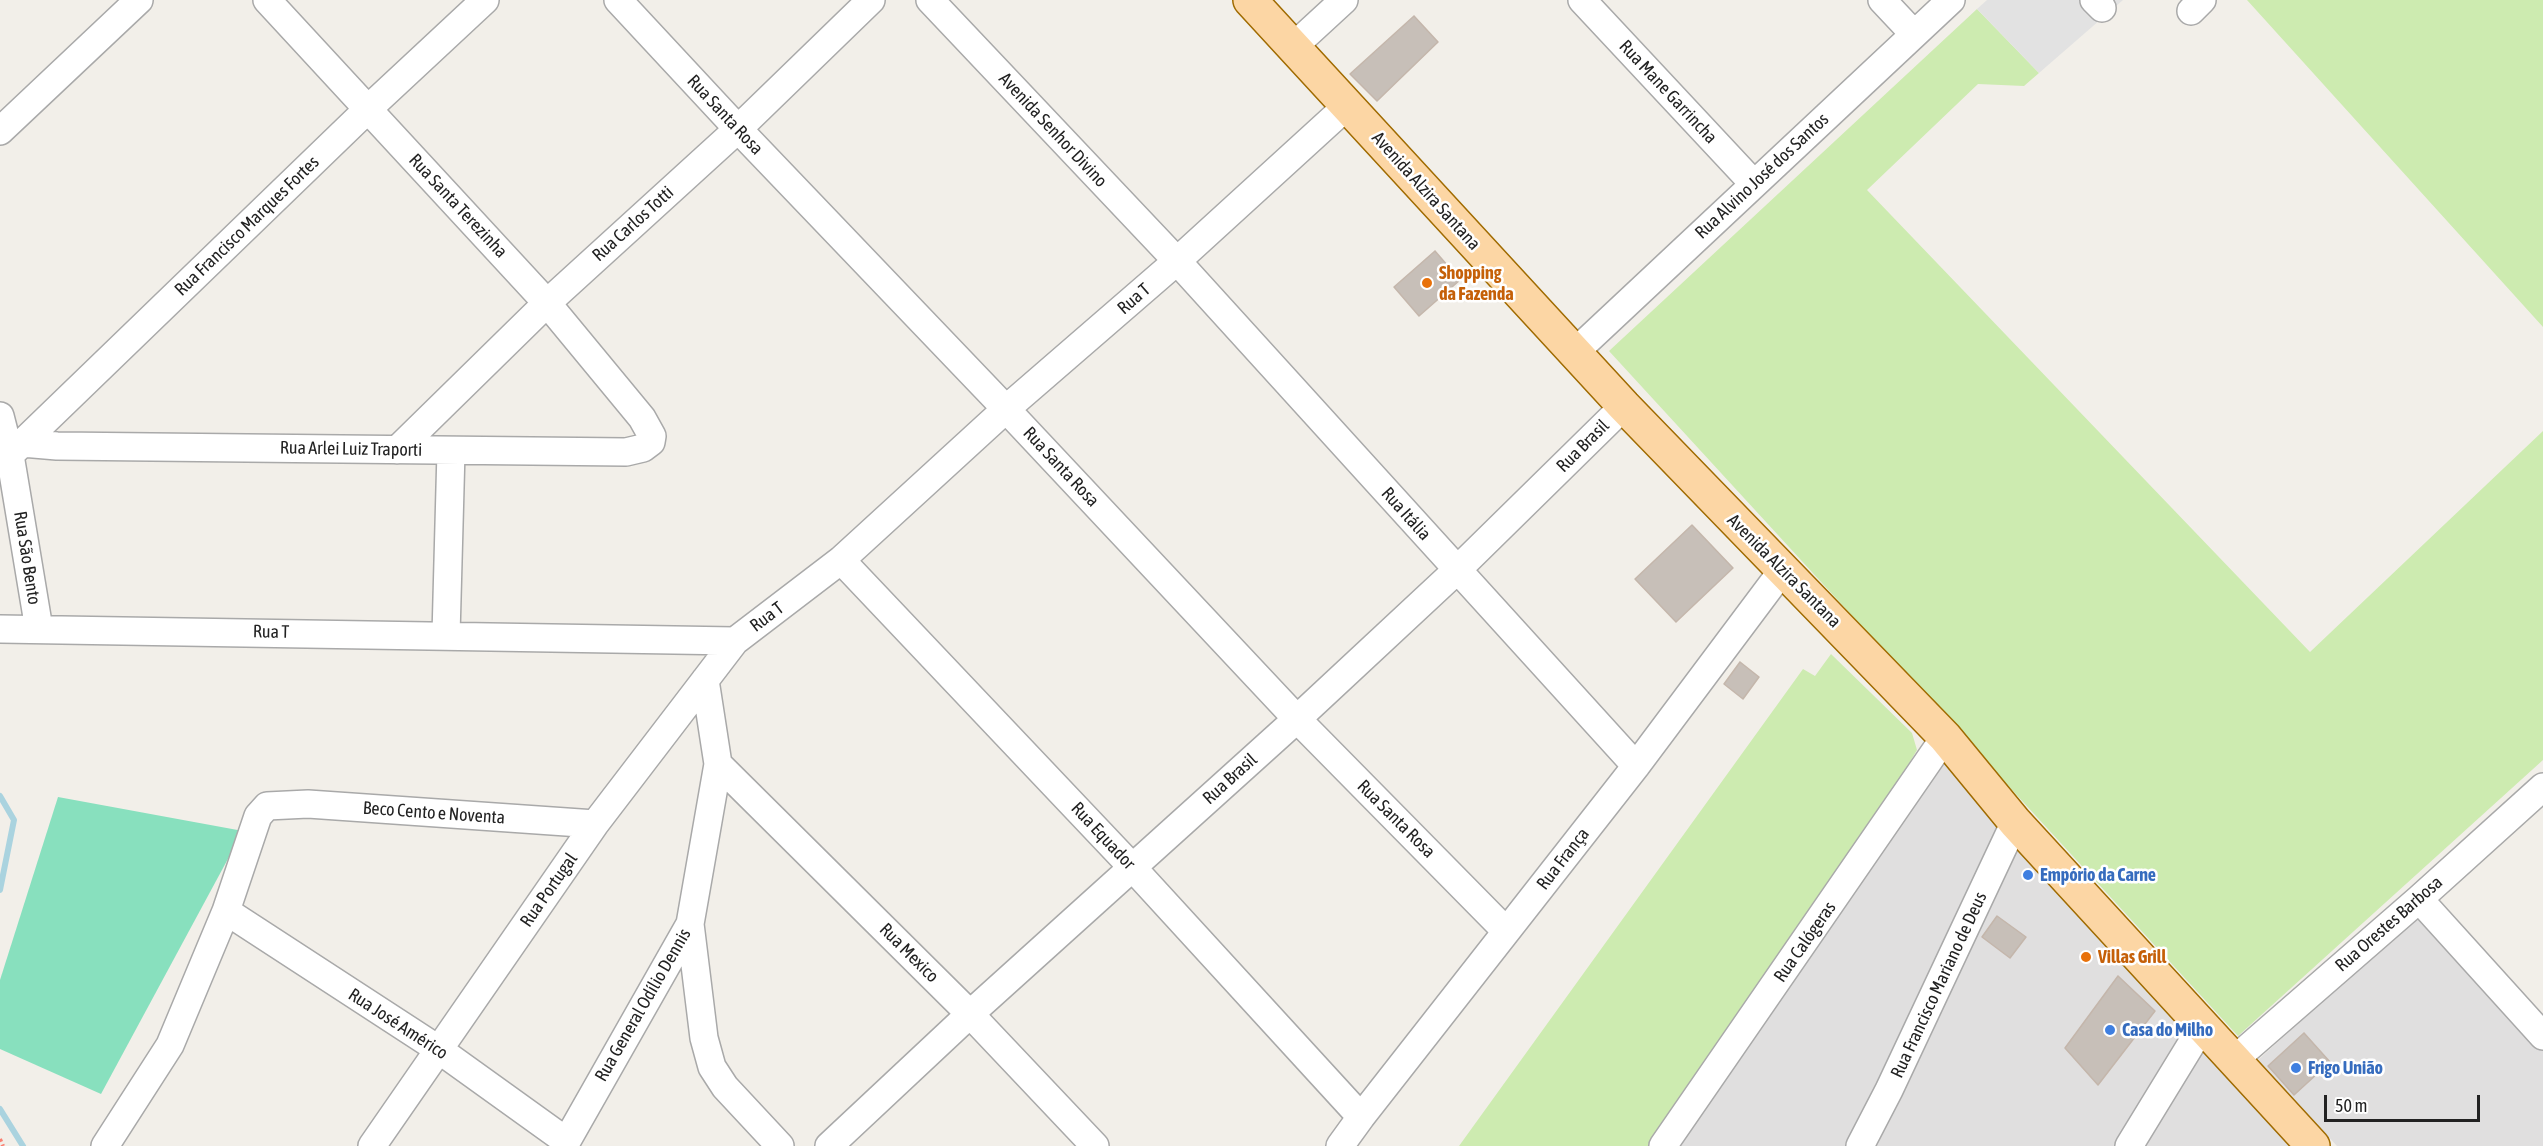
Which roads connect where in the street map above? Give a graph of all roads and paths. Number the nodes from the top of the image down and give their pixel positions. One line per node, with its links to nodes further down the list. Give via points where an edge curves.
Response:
1 (139, 0): 17 (street)
2 (267, 0): 15 (street, Rua Santa Terezinha)
3 (485, 0): 15 (street, Rua Francisco Marques Fortes)
4 (618, 0): 16 (street, Rua Santa Rosa)
5 (871, 0): 16 (street, Rua Carlos Totti)
6 (930, 0): 19 (street, Avenida Senhor Divino)
7 (1250, 0): 13 (main road, Avenida Alzira Santana)
8 (1344, 0): 13 (street)
9 (1582, 0): 18 (street, Rua Mane Garrincha)
10 (1882, 0): 12 (street)
11 (1951, 0): 12 (street, Rua Alvino José dos Santos)
12 (1914, 34): 18 (street, Rua Alvino José dos Santos)
13 (1293, 46): 14 (main road, Avenida Alzira Santana)
14 (1348, 105): 19 (street, Rua T); 21 (main road, Avenida Alzira Santana)
15 (368, 109): 20 (street, Rua Santa Terezinha); 26 (street, Rua Francisco Marques Fortes)
16 (738, 129): 20 (street, Rua Carlos Totti); 23 (street, Rua Santa Rosa)
17 (0, 131)
18 (1754, 184): 21 (street, Rua Alvino José dos Santos)
19 (1177, 261): 23 (street, Rua T); 30 (street, Rua Itália)
20 (547, 303): 25 (street, Rua Santa Terezinha); 27 (street, Rua Carlos Totti)
21 (1574, 352): 22 (main road, Avenida Alzira Santana)
22 (1624, 406): 30 (street, Rua Brasil); 31 (main road, Avenida Alzira Santana)
23 (1006, 409): 29 (street, Rua T); 37 (street, Rua Santa Rosa)
24 (0, 416): 26 (street, Rua São Bento)
25 (642, 418): 28 (street, Rua Arlei Luiz Traporti, via 652,436 651,442 627,452)
26 (16, 449): 27 (street, Rua Arlei Luiz Traporti, via 57,446); 33 (street, Rua São Bento)
27 (398, 450): 28 (street, Rua Arlei Luiz Traporti)
28 (451, 451): 34 (street)
29 (841, 560): 35 (street, Rua T); 44 (street, Rua Equador)
30 (1457, 570): 37 (street, Rua Brasil); 40 (street, Rua Itália)
31 (1782, 570): 38 (main road, Avenida Alzira Santana); 40 (street, Rua França)
32 (0, 629): 33 (street, Rua T)
33 (39, 629): 34 (street, Rua T)
34 (446, 634): 35 (street, Rua T)
35 (735, 641): 36 (street, Rua Portugal)
36 (705, 680): 39 (street, Rua General Odílio Dennis); 43 (street, Rua Portugal)
37 (1297, 718): 44 (street, Rua Brasil); 48 (street, Rua Santa Rosa)
38 (1945, 737): 42 (main road, Avenida Alzira Santana); 64 (street, Rua Calógeras)
39 (718, 764): 47 (street, Rua General Odílio Dennis); 49 (street, Rua Mexico)
40 (1636, 766): 48 (street, Rua França)
41 (2543, 787): 45 (street, Rua Orestes Barbosa)
42 (2015, 822): 50 (main road, Avenida Alzira Santana); 65 (street, Rua Francisco Mariano de Deus)
43 (595, 824): 46 (street, Beco Cento e Noventa, via 308,804 273,805 258,816); 52 (street, Rua Portugal)
44 (1132, 867): 49 (street, Rua Brasil); 54 (street, Rua Equador)
45 (2419, 899): 51 (street); 53 (street, Rua Orestes Barbosa)
46 (226, 911): 52 (street, Rua José Américo); 58 (street, via 170,1045)
47 (690, 924): 56 (street, Rua General Odílio Dennis); 60 (street, via 704,1038 712,1067 724,1087)
48 (1506, 931): 54 (street, Rua França)
49 (970, 1014): 61 (street, Rua Brasil); 62 (street, Rua Mexico)
50 (2202, 1025): 53 (main road, Avenida Alzira Santana); 66 (street)
51 (2543, 1036)
52 (438, 1049): 56 (street, Rua José Américo); 59 (street, Rua Portugal)
53 (2234, 1060): 67 (main road, Avenida Alzira Santana)
54 (1361, 1116): 63 (street, Rua França)
55 (0, 1139): 57 (path)
56 (565, 1143)
57 (3, 1146)
58 (105, 1146)
59 (372, 1146)
60 (780, 1146)
61 (829, 1146)
62 (1095, 1146)
63 (1340, 1146)
64 (1663, 1146)
65 (1860, 1146)
66 (2129, 1146)
67 (2313, 1146)

